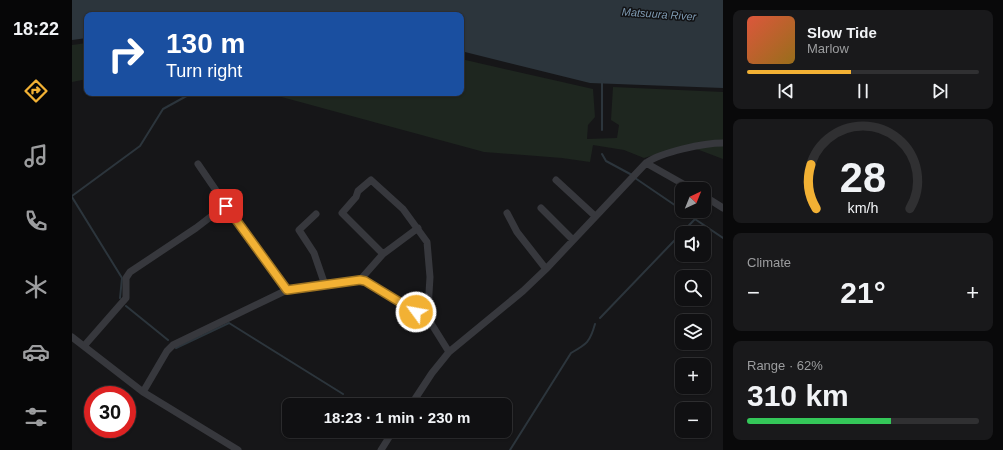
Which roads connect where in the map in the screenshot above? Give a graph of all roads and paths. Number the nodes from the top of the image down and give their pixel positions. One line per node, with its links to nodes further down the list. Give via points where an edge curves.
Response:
1 (723, 144): 2 (street, via 712,143 691,147 653,158)
2 (646, 163): 5 (street); 12 (street)
3 (198, 164): 7 (street)
4 (556, 180): 12 (street)
5 (680, 182)
6 (711, 200): 9 (street)
7 (226, 206): 19 (street); 22 (street, via 130,272 126,278 126,298)
8 (541, 208): 14 (street)
9 (723, 208)
10 (507, 213): 16 (street, via 517,232)
11 (316, 214): 18 (street, via 299,230 314,253)
12 (595, 216): 14 (street)
13 (418, 228): 15 (street); 15 (street, via 403,209 371,180 358,190 356,197 342,213); 20 (street, via 427,242 430,277)
14 (573, 240): 16 (street)
15 (383, 254): 17 (street)
16 (546, 269): 23 (street, via 524,291)
17 (360, 280): 18 (street); 20 (street)
18 (325, 285): 19 (street)
19 (287, 290): 24 (street, via 173,345)
20 (429, 320): 23 (street)
21 (72, 337): 22 (street)
22 (84, 346): 24 (street)
23 (449, 352): 25 (street)
24 (143, 392): 27 (street)
25 (415, 398)
26 (389, 438): 28 (street)
27 (238, 450)
28 (381, 450)

